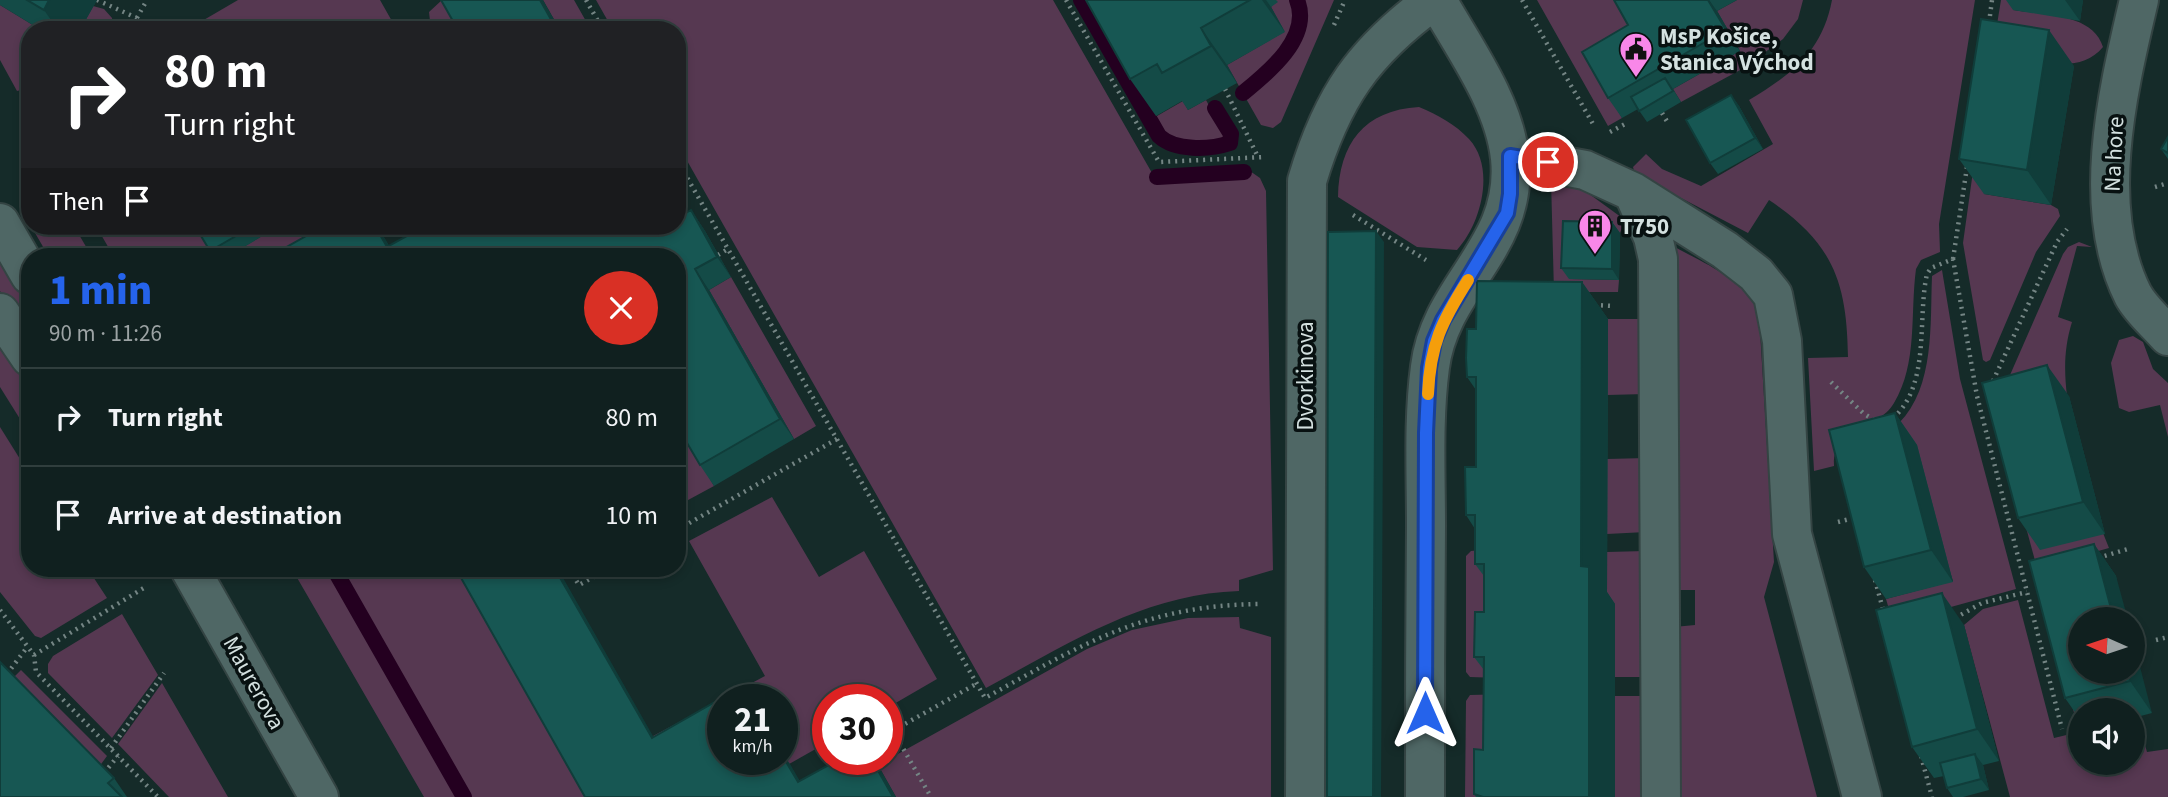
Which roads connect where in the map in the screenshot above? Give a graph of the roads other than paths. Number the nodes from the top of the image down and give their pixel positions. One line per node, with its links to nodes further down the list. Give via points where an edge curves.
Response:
1 (1435, 0): 3 (street, Dvorkinova, via 1483,81); 12 (street, Dvorkinova, via 1394,29 1363,62 1332,113 1307,181)
2 (2139, 0): 8 (street, Na hore, via 2118,89 2109,169 2111,198 2121,265 2135,298)
3 (1510, 156): 4 (street, via 1575,167); 13 (street, Dvorkinova, via 1507,213 1443,320 1429,368)
4 (1633, 192): 14 (street, via 1658,259); 15 (street, via 1725,250 1756,274 1773,295 1782,341 1792,534)
5 (0, 223): 6 (street)
6 (21, 259)
7 (0, 313): 9 (street)
8 (2168, 336)
9 (21, 344)
10 (195, 577): 11 (street, Maurerova)
11 (319, 797)
12 (1305, 797)
13 (1425, 797)
14 (1661, 797)
15 (1862, 797)

